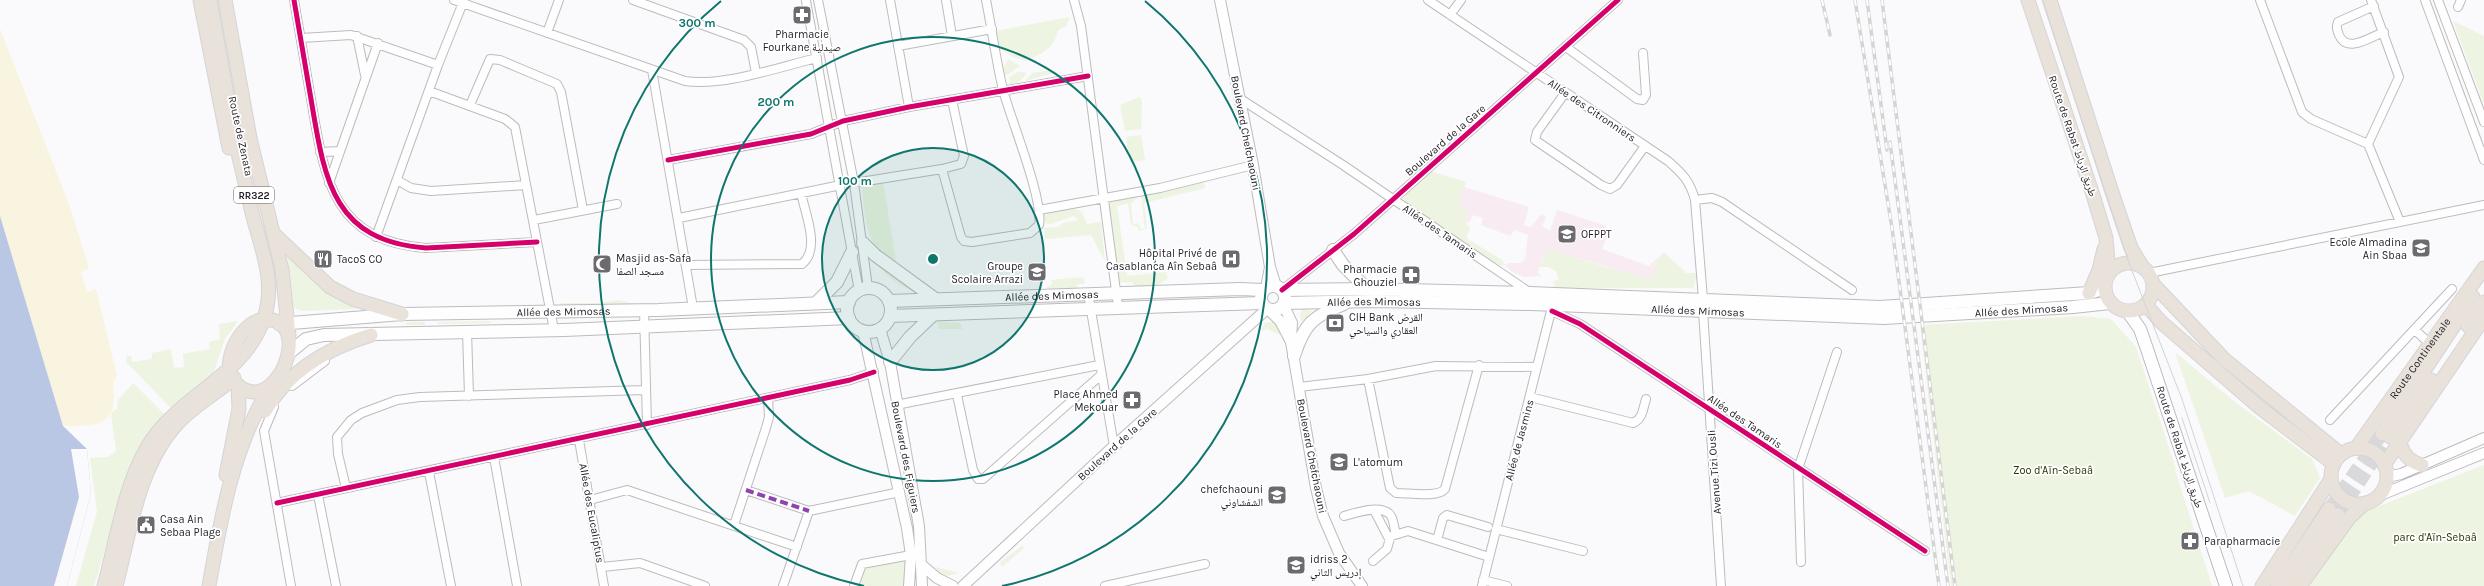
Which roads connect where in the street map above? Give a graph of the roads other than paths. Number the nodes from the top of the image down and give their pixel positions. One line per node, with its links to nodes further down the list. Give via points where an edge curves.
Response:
1 (200, 0): 124 (main road, Route de Zenata / RR322, via 223,124 258,257 261,288)
2 (210, 0): 124 (main road, Route de Zenata / RR322, via 238,154 267,269)
3 (215, 0): 124 (main road, Route de Zenata / RR322, via 239,133 274,268)
4 (225, 0): 79 (main road, Route de Zenata / RR322, via 250,138)
5 (294, 0): 32 (street)
6 (454, 0): 24 (street)
7 (559, 0): 29 (street)
8 (633, 0): 40 (street, via 744,40 751,47)
9 (805, 0): 10 (street); 37 (street)
10 (818, 0): 51 (street)
11 (890, 0): 34 (street)
12 (946, 0): 31 (street)
13 (986, 0): 27 (street)
14 (1074, 0): 43 (street, via 1081,26)
15 (1220, 0): 47 (street, Boulevard Chefchaouni)
16 (1428, 0): 26 (street, Allée des Citronniers)
17 (1462, 0): 26 (street)
18 (2028, 0): 81 (main road, Route de Rabat طريق الرباط)
19 (2050, 0): 87 (main road, Route de Rabat طريق الرباط, via 2131,248)
20 (2260, 0): 54 (street, via 2302,112 2311,119)
21 (2425, 0): 59 (street)
22 (2438, 0): 52 (street)
23 (1616, 1): 35 (street, Boulevard de la Gare)
24 (464, 2): 29 (street); 38 (street)
25 (2373, 3): 28 (street); 28 (street, via 2340,20 2337,26 2339,35 2343,42 2350,45)
26 (1450, 15): 41 (street, Allée des Citronniers)
27 (992, 29): 31 (street); 45 (street)
28 (2384, 32): 54 (street, via 2399,77)
29 (547, 33): 39 (street)
30 (357, 36): 32 (street, via 343,34); 33 (street); 42 (street)
31 (952, 36): 34 (street)
32 (301, 38): 57 (street)
33 (378, 43): 38 (street); 42 (street)
34 (898, 46): 50 (street)
35 (1566, 47): 36 (street, via 1637,99 1643,100 1646,95); 41 (street, Boulevard de la Gare)
36 (1643, 53)
37 (817, 58): 40 (street); 53 (street)
38 (438, 65): 44 (street)
39 (652, 70): 40 (street, via 693,83); 58 (street)
40 (756, 73)
41 (1537, 73): 46 (street, Allée des Citronniers); 70 (street, Boulevard de la Gare)
42 (365, 76): 56 (street)
43 (1088, 76): 45 (street); 69 (street)
44 (429, 91): 49 (street); 62 (street)
45 (1004, 91): 48 (street); 75 (street)
46 (1565, 93): 55 (street, Allée des Citronniers); 55 (street, via 1537,132 1535,140 1590,178 1606,188 1614,188)
47 (1239, 98): 60 (street, Boulevard Chefchaouni); 70 (street, Allée des Tamaris)
48 (952, 100): 50 (street); 61 (street, via 964,160 958,165)
49 (470, 105): 65 (street, via 515,127); 74 (street, via 486,65 492,59 557,84 561,92)
50 (910, 107): 51 (street)
51 (843, 121): 53 (street); 64 (street)
52 (2484, 122)
53 (830, 126): 58 (street, via 805,135); 66 (street)
54 (2368, 144): 78 (street)
55 (1646, 146): 67 (street, Allée des Citronniers, via 1668,161)
56 (340, 151): 57 (street); 63 (street)
57 (320, 152): 63 (street)
58 (668, 160): 76 (street)
59 (2484, 160)
60 (1253, 165): 69 (street, via 1165,187); 93 (street, Boulevard Chefchaouni)
61 (942, 169): 64 (street); 75 (street, via 964,241 1030,233 1039,225)
62 (397, 180): 65 (street, via 411,188 431,191); 80 (street)
63 (329, 183): 80 (street, via 350,216)
64 (854, 183): 83 (street)
65 (526, 184): 77 (street)
66 (841, 185): 68 (street); 85 (street)
67 (1691, 185): 71 (street, Avenue Tizi Ousli)
68 (801, 193): 76 (street); 86 (street, via 811,247 808,258 802,264)
69 (1104, 198): 75 (street); 97 (street)
70 (1393, 198): 84 (street, Boulevard de la Gare); 101 (street, Allée des Tamaris)
71 (1695, 200): 96 (street, via 1717,200); 110 (street, Avenue Tizi Ousli)
72 (617, 204): 74 (street)
73 (2484, 205): 78 (street)
74 (583, 210): 77 (street)
75 (1039, 210)
76 (679, 218): 86 (street)
77 (534, 220): 82 (street)
78 (2400, 222): 87 (street, via 2154,272)
79 (273, 233): 119 (main road, via 330,287 353,299); 124 (main road, Route de Zenata / RR322, via 282,270)
80 (376, 237): 82 (street, via 395,244 426,248)
81 (2106, 238): 89 (main road, Route de Rabat طريق الرباط); 99 (main road, via 2101,263)
82 (538, 242): 117 (street)
83 (863, 242): 92 (street); 100 (main road)
84 (1333, 250): 93 (street, Boulevard de la Gare); 94 (main road, via 1342,265)
85 (852, 252): 92 (street); 103 (main road, via 837,282)
86 (686, 265): 114 (street)
87 (2145, 268): 89 (main road, via 2124,264); 90 (main road)
88 (2484, 268): 133 (main road, Route Continentale)
89 (2107, 278): 99 (main road, Allée des Mimosas, via 2096,291); 109 (main road, via 2106,293)
90 (2154, 285): 111 (main road, via 2151,299); 165 (main road, via 2224,359)
91 (2481, 285): 157 (main road)
92 (863, 289): 102 (main road, via 880,291); 104 (main road)
93 (1274, 289): 94 (main road, Allée des Mimosas); 97 (main road, Allée des Mimosas); 107 (main road); 115 (main road, via 1260,296)
94 (1367, 289): 101 (main road, Allée des Mimosas)
95 (2452, 289): 128 (street)
96 (1852, 290)
97 (1117, 292): 98 (main road, Allée des Mimosas); 112 (street)
98 (1088, 293): 100 (main road, Allée des Mimosas); 113 (street)
99 (2089, 293): 110 (main road, Allée des Mimosas, via 1880,307)
100 (934, 298): 102 (main road, Allée des Mimosas)
101 (1531, 299): 105 (main road, Allée des Mimosas); 108 (main road, Allée des Mimosas)
102 (889, 301): 121 (main road)
103 (817, 302): 104 (main road, Allée des Mimosas); 114 (main road, Allée des Mimosas)
104 (849, 302): 122 (main road)
105 (1350, 302): 107 (main road, Allée des Mimosas); 136 (main road, via 1321,313 1312,320)
106 (2484, 302): 157 (main road)
107 (1284, 303): 115 (main road, via 1278,309); 132 (street, Boulevard Chefchaouni, via 1292,323)
108 (1552, 303): 110 (main road, Allée des Mimosas); 140 (street, Allée de Jasmins); 154 (street, Allée des Tamaris)
109 (2110, 303): 110 (main road, Allée des Mimosas, via 1884,318); 118 (main road)
110 (1703, 305): 154 (street, Avenue Tizi Ousli)
111 (2146, 305): 118 (main road); 165 (main road, via 2161,322 2259,407)
112 (1118, 306): 113 (main road, Allée des Mimosas); 115 (main road, Allée des Mimosas)
113 (1090, 307): 120 (main road, Allée des Mimosas); 138 (street)
114 (693, 308): 116 (main road, Allée des Mimosas)
115 (1266, 308): 132 (street, Boulevard Chefchaouni, via 1280,321); 161 (street, Boulevard de la Gare)
116 (644, 310): 117 (main road, Allée des Mimosas); 125 (street)
117 (551, 312): 119 (main road, Allée des Mimosas); 127 (street)
118 (2128, 312): 217 (main road, Route de Rabat طريق الرباط, via 2140,329)
119 (402, 314): 124 (main road, Allée des Mimosas)
120 (933, 315): 121 (main road, Allée des Mimosas); 137 (main road, via 910,337)
121 (890, 316): 126 (main road)
122 (848, 318): 125 (main road, Allée des Mimosas); 130 (main road)
123 (2484, 318): 157 (main road)
124 (275, 323): 135 (main road, RR322, via 291,344); 143 (main road, Route de Zenata / RR322, via 256,352); 143 (main road, RR322, via 248,326 230,356)
125 (644, 326): 127 (main road, Allée des Mimosas); 147 (street)
126 (880, 329): 130 (main road); 137 (street, Boulevard des Figuiers)
127 (554, 330): 129 (main road, Allée des Mimosas)
128 (2415, 330): 133 (street); 155 (street)
129 (467, 331): 131 (main road, Allée des Mimosas); 149 (street)
130 (863, 331): 141 (street, Boulevard des Figuiers)
131 (376, 335): 135 (main road, Allée des Mimosas, via 317,336 301,342); 159 (main road, via 335,348 295,374 278,392 259,423); 177 (street, via 323,362 286,391 272,411 264,431)
132 (1291, 340): 136 (street, Boulevard Chefchaouni)
133 (2430, 344): 162 (main road, Route Continentale)
134 (1837, 352): 167 (street)
135 (289, 353): 145 (main road, RR322)
136 (1294, 356): 146 (street, Boulevard Chefchaouni)
137 (890, 362): 153 (street, Boulevard des Figuiers)
138 (1099, 365): 142 (street); 148 (street)
139 (1479, 365): 140 (street); 144 (street, via 1431,367); 144 (street, via 1445,489 1436,495 1396,493 1390,488)
140 (1537, 367): 150 (street, Allée de Jasmins)
141 (874, 372): 151 (street, via 850,380); 173 (street, Boulevard des Figuiers)
142 (1101, 375): 148 (street, via 983,479 978,480 972,470); 161 (street)
143 (233, 378): 145 (main road, via 254,392); 179 (main road, RR322, via 239,409 227,463); 199 (main road, via 175,414 151,442 130,488); 200 (main road, via 184,416 163,443 141,491)
144 (1368, 379): 146 (street)
145 (270, 387): 159 (main road, RR322, via 250,421)
146 (1299, 387): 214 (street, Boulevard Chefchaouni, via 1323,516 1339,553)
147 (645, 390): 149 (street); 156 (street)
148 (957, 395): 153 (street)
149 (469, 396): 171 (street, via 397,400 377,406 351,420 337,437)
150 (1530, 397): 152 (street, via 1633,423 1642,415); 184 (street, Allée de Jasmins)
151 (768, 398): 156 (street); 172 (street, via 769,417)
152 (1646, 399)
153 (896, 405): 195 (street, Boulevard des Figuiers, via 919,526)
154 (1710, 409): 167 (street, Allée des Tamaris); 216 (street, Avenue Tizi Ousli)
155 (2330, 420)
156 (647, 424): 160 (street)
157 (2390, 438): 166 (main road, via 2401,447 2408,458); 168 (main road)
158 (2484, 438): 166 (street)
159 (243, 439): 179 (main road, RR322)
160 (580, 440): 164 (street); 176 (street, Allée des Eucaliptus)
161 (1114, 446): 197 (street, Boulevard de la Gare)
162 (2356, 448): 165 (main road); 168 (main road, via 2373,452)
163 (2484, 453): 175 (street)
164 (494, 457): 169 (street); 205 (street)
165 (2338, 459): 170 (main road)
166 (2422, 465): 168 (street)
167 (1798, 469): 188 (street, Allée des Tamaris); 193 (street)
168 (2385, 471): 175 (main road, via 2386,484)
169 (429, 472): 171 (street); 204 (street)
170 (2331, 479): 178 (main road, via 2335,491 2345,501); 218 (main road)
171 (346, 488): 174 (street)
172 (746, 490): 181 (street); 183 (street)
173 (900, 492): 181 (street); 190 (street, Boulevard des Figuiers)
174 (318, 495): 177 (street); 203 (street)
175 (2378, 496): 178 (main road)
176 (590, 500): 183 (street, via 626,490); 196 (street, Allée des Eucaliptus)
177 (277, 503): 202 (street)
178 (2365, 504): 221 (main road, via 2349,518)
179 (224, 506): 201 (main road, RR322)
180 (1374, 510): 182 (street); 185 (street, via 1385,535); 185 (street, via 1389,513)
181 (808, 511): 187 (street)
182 (1344, 516)
183 (734, 525): 187 (street)
184 (1492, 528): 186 (street, via 1447,515 1443,518); 189 (street); 191 (street, Allée de Jasmins)
185 (1393, 536): 186 (street, via 1408,531); 192 (street, via 1387,549)
186 (1437, 540): 191 (street)
187 (797, 547): 208 (street)
188 (1925, 551)
189 (1584, 552)
190 (911, 556): 209 (street, via 862,564); 210 (street, Boulevard des Figuiers)
191 (1489, 557): 198 (street, Allée de Jasmins)
192 (1373, 561)
193 (1801, 562)
194 (1205, 564): 213 (street)
195 (923, 566): 211 (street, Boulevard des Figuiers); 212 (street, via 937,578)
196 (602, 567): 206 (street, Allée des Eucaliptus); 207 (street, via 640,563)
197 (965, 583): 212 (street, Boulevard de la Gare)
198 (1483, 583): 215 (street)
199 (104, 586)
200 (116, 586)
201 (209, 586)
202 (291, 586)
203 (336, 586)
204 (451, 586)
205 (517, 586)
206 (604, 586)
207 (705, 586)
208 (783, 586)
209 (854, 586)
210 (909, 586)
211 (922, 586)
212 (955, 586)
213 (1105, 586)
214 (1362, 586)
215 (1507, 586)
216 (1721, 586)
217 (2226, 586)
218 (2262, 586)
219 (2277, 586): 220 (main road, via 2333,512)
220 (2290, 586)
221 (2300, 586)

